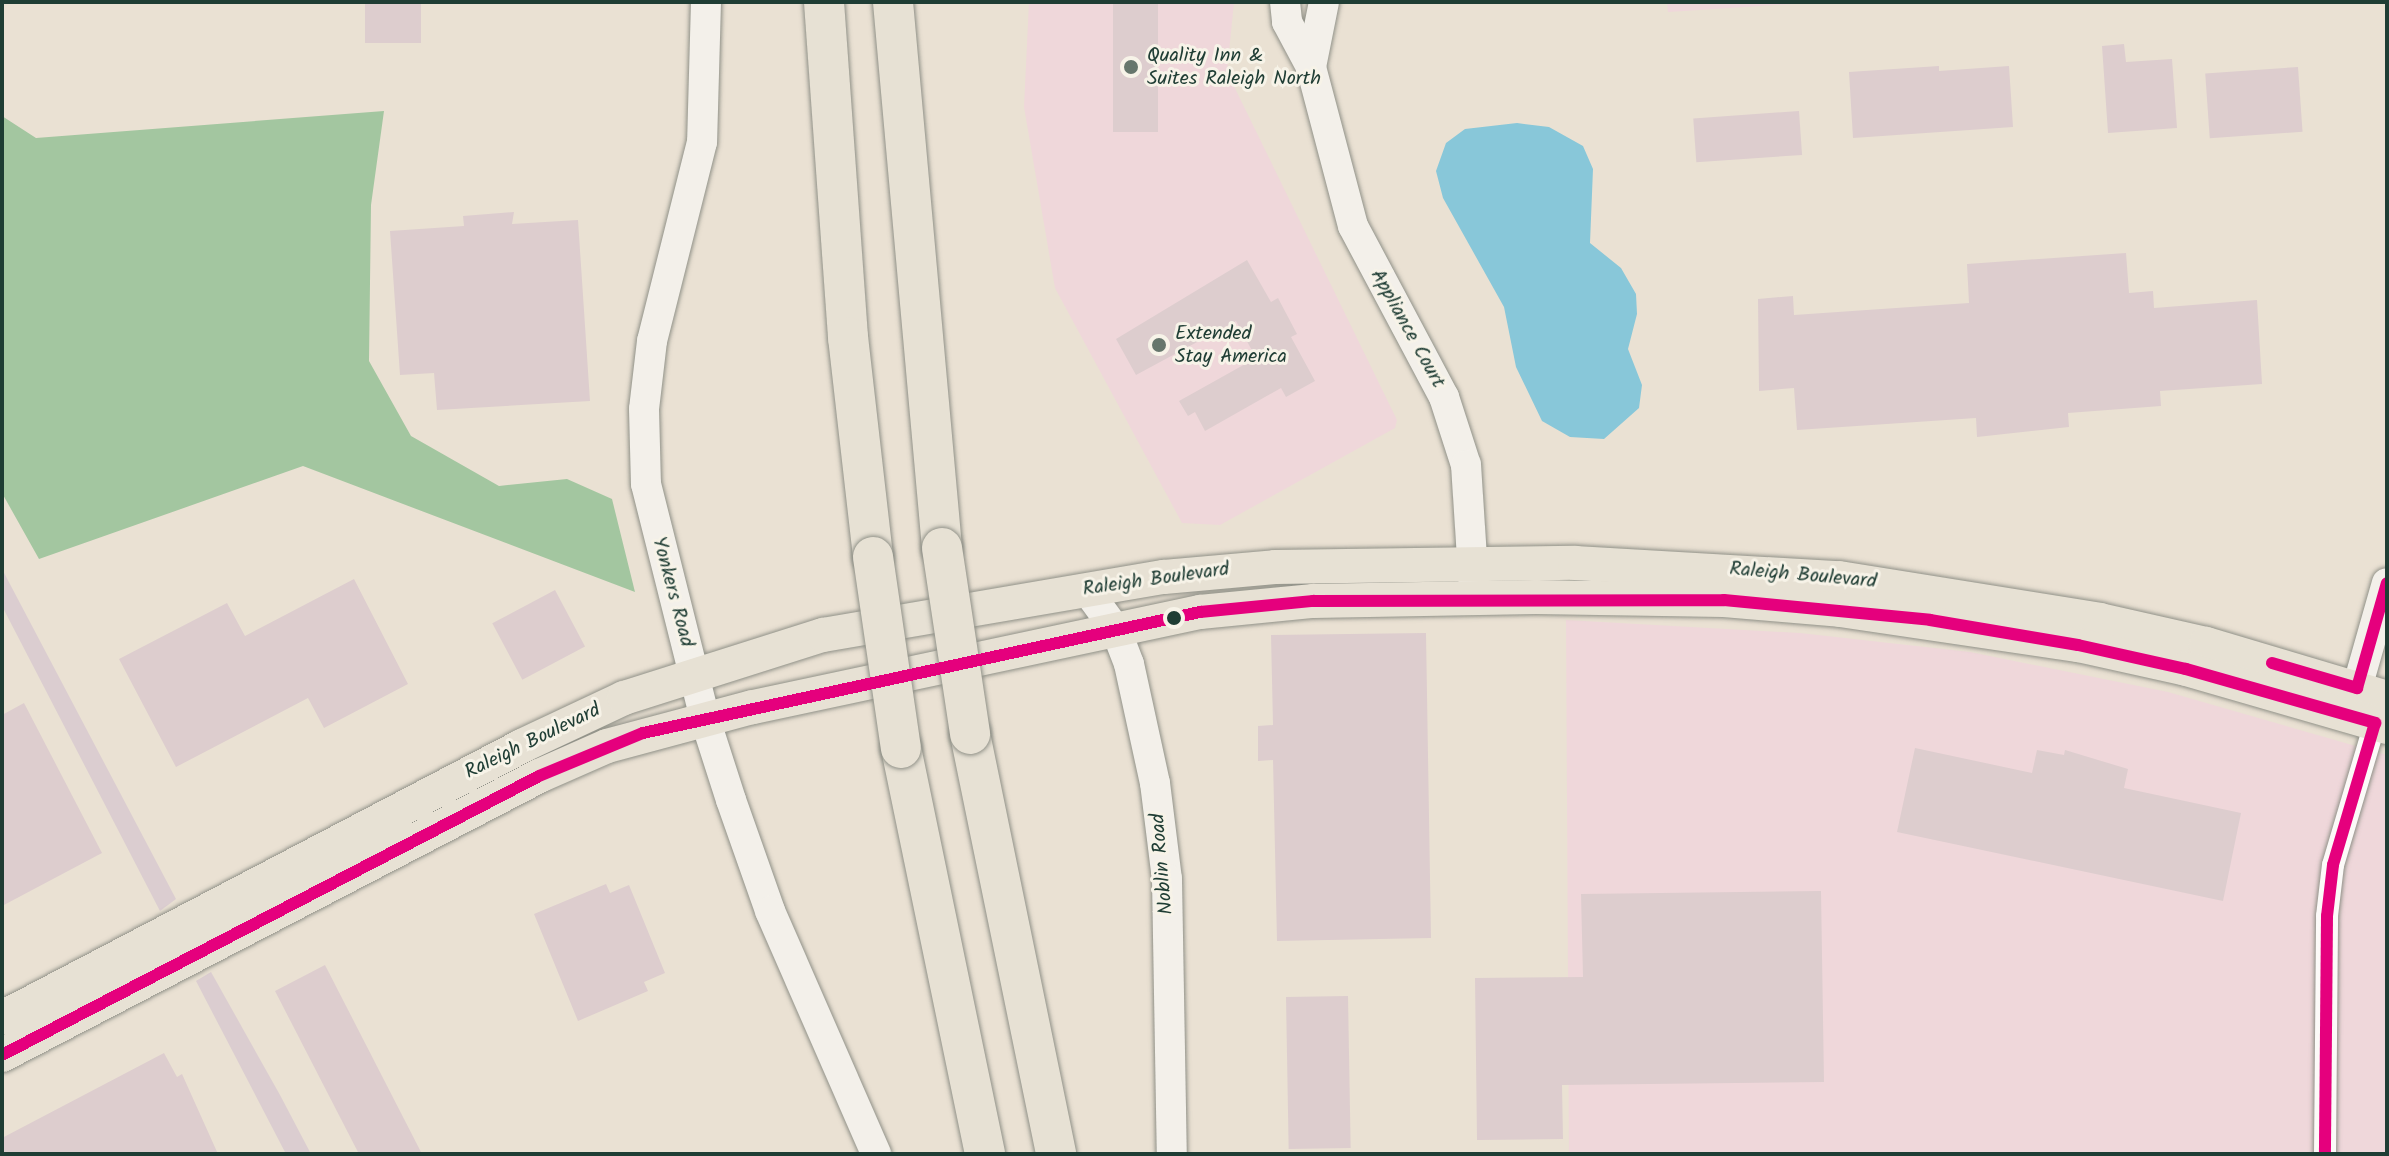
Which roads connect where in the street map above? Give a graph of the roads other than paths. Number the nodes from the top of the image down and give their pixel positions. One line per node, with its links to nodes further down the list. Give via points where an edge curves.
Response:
1 (706, 2): 11 (street, Yonkers Road, via 702,142 662,291 644,409 646,484)
2 (824, 2): 17 (highway, bridge, via 848,337 873,557 901,748)
3 (893, 2): 18 (highway, bridge, via 942,548 970,734)
4 (1285, 2): 6 (street, Appliance Court, via 1287,22)
5 (1324, 2): 6 (street, Appliance Court)
6 (1311, 67): 7 (street, Appliance Court, via 1353,226 1444,397 1466,465)
7 (1473, 581): 9 (main road, Raleigh Boulevard, via 1237,569); 10 (main road, Raleigh Boulevard, via 1275,604); 12 (main road, Raleigh Boulevard, via 1649,565 1873,582 2100,620)
8 (2387, 583): 12 (street)
9 (1086, 589): 10 (street, Noblin Road); 11 (main road, Raleigh Boulevard, via 823,635)
10 (1116, 630): 13 (main road, Raleigh Boulevard); 19 (street, Noblin Road, via 1129,664 1155,783 1167,879)
11 (694, 674): 13 (street, Yonkers Road); 14 (main road, Raleigh Boulevard, via 624,698 522,746)
12 (2379, 708): 20 (street, via 2333,865 2328,903)
13 (705, 719): 15 (main road, Raleigh Boulevard, via 607,746 539,776); 16 (street, Yonkers Road, via 770,911)
14 (2, 1018)
15 (2, 1055)
16 (876, 1154)
17 (985, 1154)
18 (1056, 1154)
19 (1172, 1154)
20 (2325, 1154)

